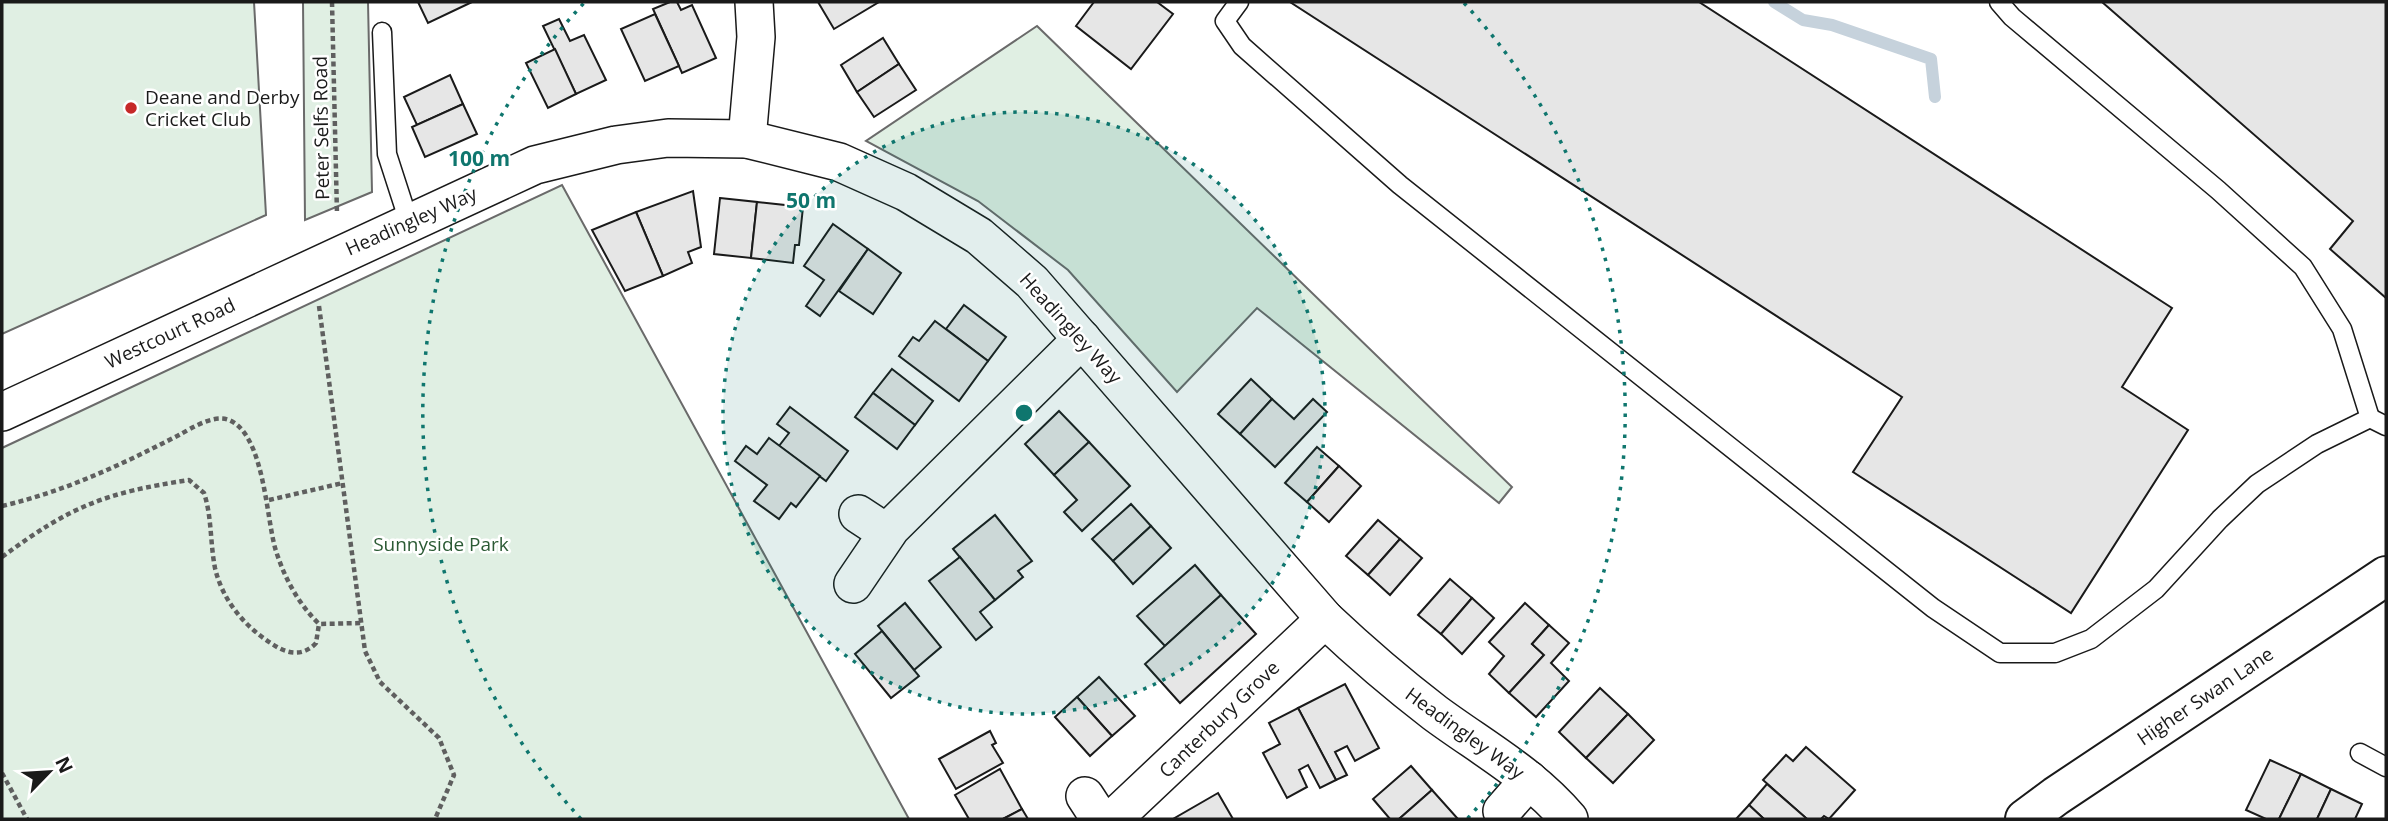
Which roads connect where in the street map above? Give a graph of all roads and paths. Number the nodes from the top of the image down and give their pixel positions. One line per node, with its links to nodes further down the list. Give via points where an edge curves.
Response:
1 (332, 2): 8 (path, Peter Selfs Road)
2 (754, 2): 6 (street, via 757,37)
3 (1239, 2): 11 (lane, via 1225,21 1242,46 1400,185 1933,608 2000,653 2055,653 2091,639 2156,589 2257,484 2317,444)
4 (1999, 2): 11 (lane, via 2304,267 2342,329)
5 (382, 32): 7 (lane, via 387,155)
6 (747, 139): 7 (street, Headingley Way, via 668,138 575,153 535,165); 9 (street, Headingley Way, via 839,162 906,192 978,236 1032,282)
7 (410, 222): 8 (street, Headingley Way)
8 (326, 260): 10 (street, Westcourt Road); 13 (path, Peter Selfs Road)
9 (1082, 339): 18 (street, via 872,523); 19 (street, Headingley Way)
10 (2, 412)
11 (2370, 418): 12 (lane)
12 (2386, 426)
13 (343, 483): 14 (path); 20 (path, Peter Selfs Road)
14 (269, 500): 15 (path, via 245,435 225,419 196,426 78,485); 21 (path, via 272,537 293,593)
15 (2, 506)
16 (2, 557): 21 (path, via 49,522 86,504 127,489 189,480 204,493 216,570 228,601 242,620 264,640 286,652 300,653 316,643)
17 (2386, 576): 31 (street, Higher Swan Lane)
18 (853, 584)
19 (1325, 618): 25 (street, Headingley Way, via 1385,673); 29 (street, Canterbury Grove)
20 (362, 623): 21 (path); 28 (path, Peter Selfs Road, via 365,651 380,682 439,738 454,775)
21 (319, 624)
22 (2360, 753): 23 (lane)
23 (2386, 766)
24 (2, 773): 27 (path)
25 (1529, 780): 26 (street, Headingley Way); 30 (street, Headingley Way)
26 (1502, 811)
27 (27, 819)
28 (435, 819)
29 (1113, 819)
30 (1569, 819)
31 (2025, 819)

